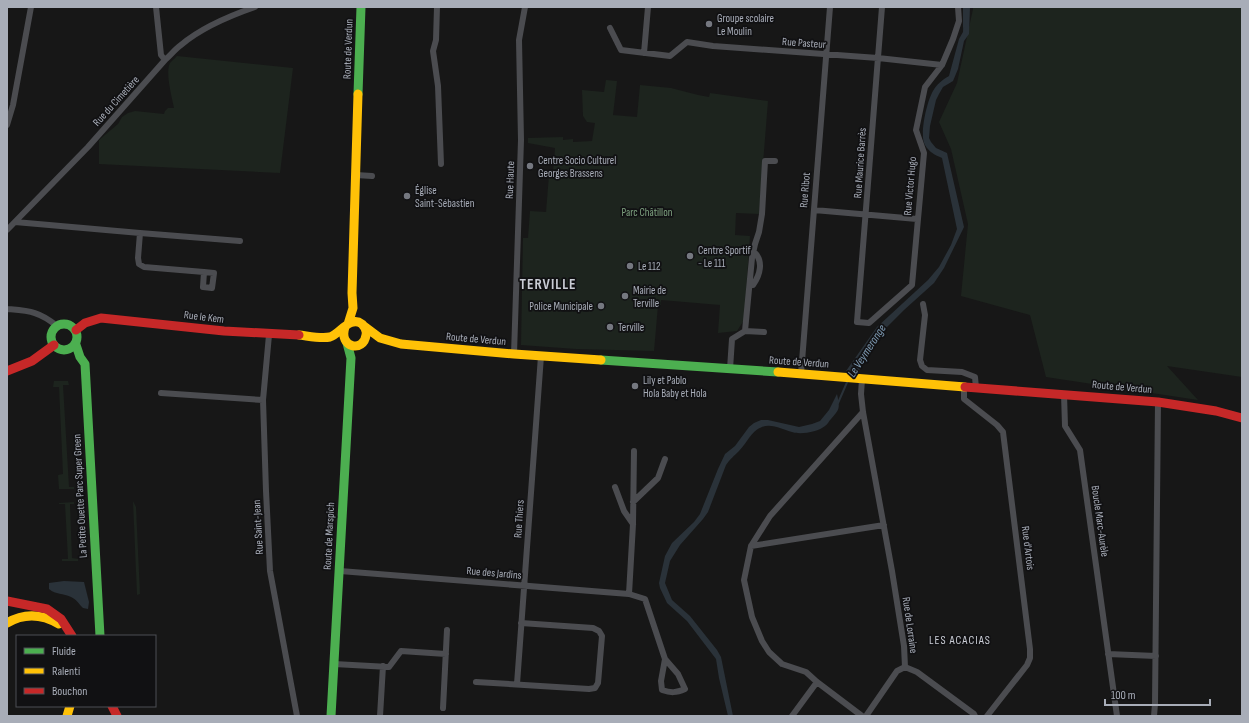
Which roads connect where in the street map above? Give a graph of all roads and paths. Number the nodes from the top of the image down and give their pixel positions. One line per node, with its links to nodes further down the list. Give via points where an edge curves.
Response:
1 (31, 7): 17 (street)
2 (156, 7): 15 (street, via 161,55)
3 (255, 7): 15 (street, Rue du Cimetière, via 226,18 198,33)
4 (361, 7): 20 (main road, Route de Verdun)
5 (437, 7): 19 (street, via 433,58 438,86)
6 (525, 7): 47 (street, Rue Haute, via 519,40 522,140)
7 (648, 7): 12 (street)
8 (830, 7): 13 (street, Rue Ribot)
9 (882, 7): 14 (street, Rue Maurice Barrès)
10 (958, 7): 16 (street, Rue Victor Hugo, via 959,21)
11 (610, 28): 12 (street, via 621,50)
12 (644, 53): 13 (street, Rue Pasteur, via 670,56 687,42)
13 (826, 54): 14 (street, Rue Pasteur); 22 (street, Rue Ribot)
14 (878, 58): 16 (street, Rue Pasteur); 23 (street, Rue Maurice Barrès)
15 (166, 60): 25 (street, Rue du Cimetière, via 83,152)
16 (942, 65): 24 (street, Rue Victor Hugo, via 925,87 916,130 924,153)
17 (7, 125)
18 (775, 161): 38 (street, via 765,161 761,220 754,252)
19 (441, 164)
20 (356, 175): 21 (street); 31 (main road, Route de Verdun)
21 (372, 176)
22 (814, 210): 23 (street); 52 (street, Rue Ribot)
23 (866, 215): 24 (street); 33 (street, Rue Maurice Barrès)
24 (917, 219): 33 (street, Rue Victor Hugo, via 912,285 869,323)
25 (15, 222): 26 (street, Rue du Cimetière); 27 (street)
26 (7, 230)
27 (140, 233): 28 (street); 29 (street, via 139,264 144,267)
28 (240, 241)
29 (204, 272)
30 (923, 304): 55 (street, via 925,315 920,360 922,366 927,370 962,372 974,377)
31 (353, 308): 34 (main road, Route de Verdun); 36 (main road, Route de Verdun)
32 (7, 309): 35 (street, via 39,314)
33 (858, 322)
34 (362, 325): 36 (main road, via 354,322); 42 (main road, Route de Verdun); 44 (main road, via 367,333)
35 (57, 326): 37 (main road, via 69,324); 45 (main road, via 51,337)
36 (346, 326): 41 (main road); 43 (main road, via 343,334)
37 (76, 330): 40 (main road, Rue le Kem, via 85,323 102,318); 46 (main road, via 78,337)
38 (745, 331): 39 (street); 50 (street, via 732,338)
39 (764, 332)
40 (269, 335): 41 (main road, Rue le Kem); 58 (street, Rue Saint-Jean)
41 (333, 336): 43 (main road, Rue le Kem)
42 (380, 338): 44 (main road, Route de Verdun); 47 (main road, Route de Verdun, via 401,344)
43 (346, 342): 44 (main road, via 352,346); 49 (main road, Route de Marspich)
44 (361, 343): 49 (main road, Route de Marspich)
45 (54, 345): 46 (main road, via 60,350); 51 (main road, via 32,361)
46 (72, 347): 79 (main road, La Petite Ouette Parc Super Green, via 85,364 86,370)
47 (514, 354): 48 (main road, Route de Verdun)
48 (541, 356): 50 (main road, Route de Verdun); 72 (street, Rue Thiers)
49 (351, 358): 71 (main road, Route de Marspich)
50 (730, 369): 52 (main road, Route de Verdun)
51 (7, 371)
52 (801, 374): 53 (main road, Route de Verdun)
53 (862, 379): 54 (main road, Route de Verdun); 61 (street, Rue de Lorraine)
54 (964, 387): 55 (main road, Route de Verdun); 100 (street, Rue d'Artois, via 964,399 1003,432 1030,649 1027,665)
55 (976, 388): 57 (main road, Route de Verdun)
56 (160, 393): 58 (street)
57 (1064, 394): 59 (main road, Route de Verdun); 81 (street, Boucle Marc-Aurèle, via 1065,426 1080,450)
58 (262, 400): 93 (street, Rue Saint-Jean, via 270,570)
59 (1158, 402): 60 (main road, Route de Verdun); 82 (street)
60 (1216, 411): 62 (main road, Route de Verdun); 63 (main road, Route de Verdun)
61 (863, 412): 69 (street, Rue de Lorraine); 70 (street, via 770,516)
62 (1242, 412)
63 (1242, 418)
64 (634, 451): 67 (street)
65 (665, 459): 67 (street, via 658,478)
66 (615, 487): 68 (street, via 624,511)
67 (634, 502): 68 (street)
68 (633, 524): 73 (street)
69 (884, 525): 70 (street); 86 (street, Rue de Lorraine, via 904,646)
70 (750, 546): 88 (street, via 744,580 752,616 762,641 782,664 806,672)
71 (340, 571): 72 (street, Rue des Jardins); 84 (main road, Route de Marspich)
72 (524, 586): 73 (street, Rue des Jardins); 76 (street, Rue Thiers)
73 (629, 594): 83 (street, Rue des Jardins, via 645,599)
74 (7, 601): 78 (main road, via 47,609 61,619)
75 (7, 623): 78 (main road, via 25,615 42,616)
76 (521, 623): 89 (street, Rue Thiers); 89 (street, via 593,628 602,636 598,683 595,688)
77 (447, 630): 80 (street)
78 (72, 634)
79 (100, 635)
80 (446, 654): 85 (street, via 401,651 389,667); 91 (street)
81 (1108, 654): 82 (street); 101 (street, Boucle Marc-Aurèle)
82 (1156, 656): 102 (street)
83 (665, 659): 83 (street, via 662,690 671,693 684,689 678,674)
84 (334, 664): 85 (street); 94 (main road, Route de Marspich)
85 (383, 666): 95 (street)
86 (905, 667): 98 (street, via 896,671); 99 (street, Rue de Lorraine, via 917,672)
87 (476, 682): 89 (street)
88 (817, 682): 96 (street); 97 (street)
89 (517, 684)
90 (112, 707): 92 (main road)
91 (443, 708)
92 (117, 716)
93 (297, 716)
94 (331, 716)
95 (380, 716)
96 (792, 716)
97 (862, 716)
98 (866, 716)
99 (975, 716)
100 (987, 716)
101 (1117, 716)
102 (1154, 716)

